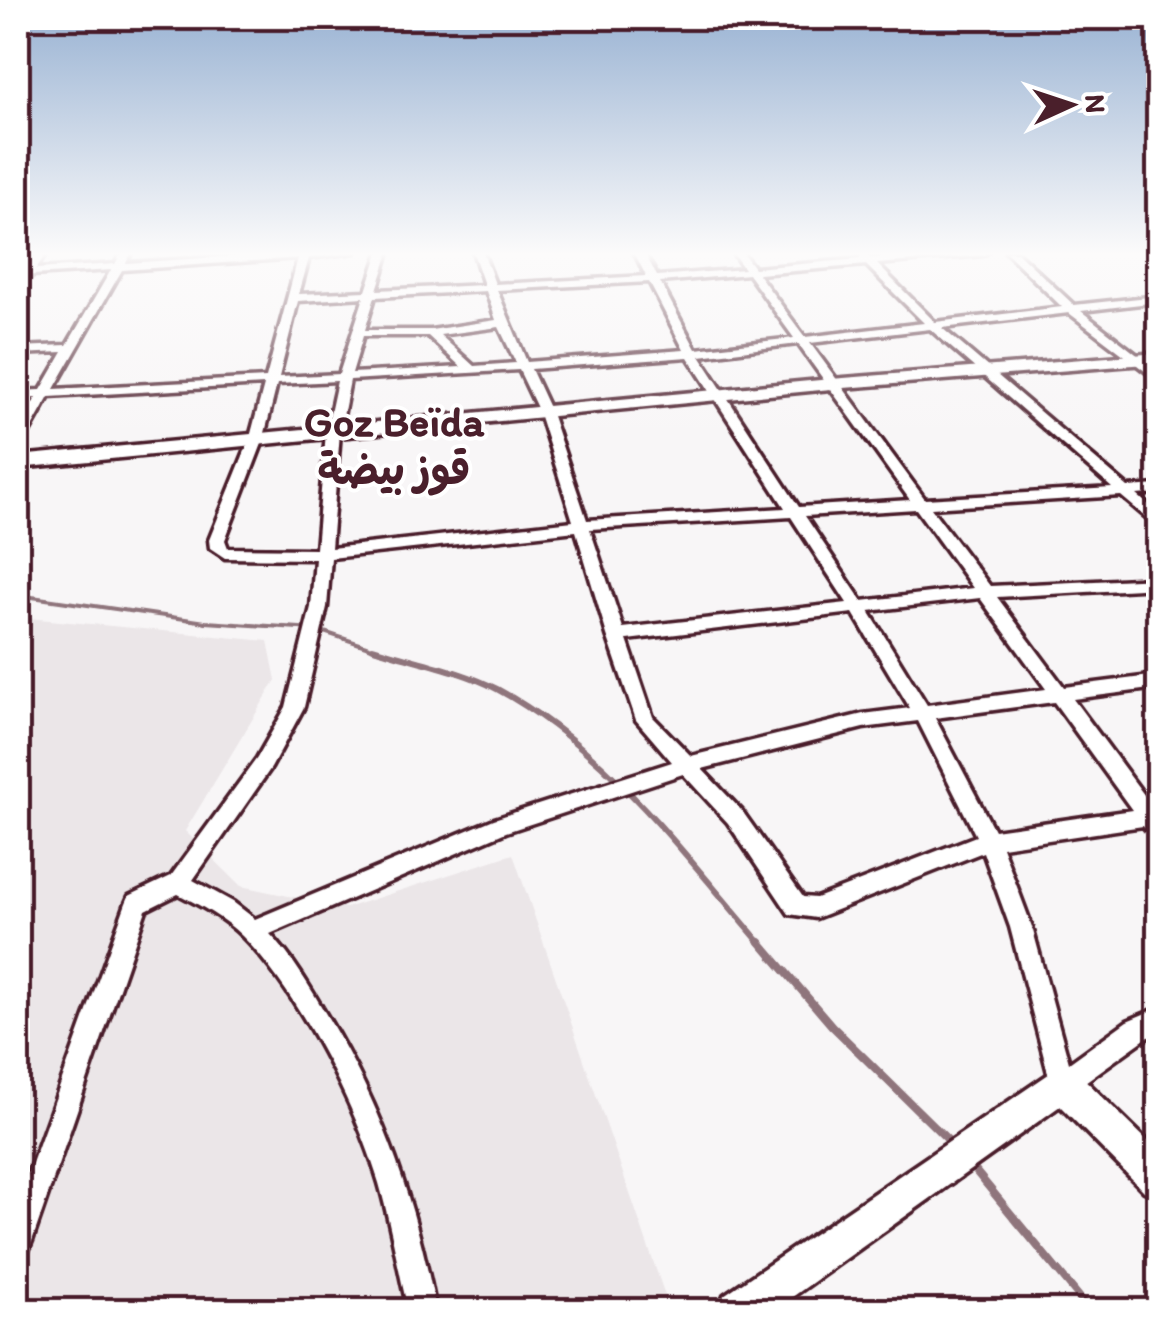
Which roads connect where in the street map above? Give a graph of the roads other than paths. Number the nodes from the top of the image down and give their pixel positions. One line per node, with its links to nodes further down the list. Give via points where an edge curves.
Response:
1 (90, 314): 15 (street)
2 (289, 314): 25 (street)
3 (363, 314): 13 (street)
4 (500, 314): 10 (street)
5 (673, 314): 17 (street)
6 (779, 314): 14 (street)
7 (921, 314): 11 (street)
8 (1022, 314): 11 (street)
9 (1078, 314): 19 (street)
10 (503, 322): 12 (street); 20 (street)
11 (932, 325): 14 (street); 22 (street)
12 (431, 333): 13 (street); 21 (street)
13 (357, 334): 24 (street)
14 (798, 341): 17 (street); 26 (street)
15 (70, 348): 16 (street); 27 (street)
16 (18, 350)
17 (695, 354): 20 (street); 29 (street)
18 (1158, 358): 19 (main road)
19 (1138, 360): 22 (main road); 23 (street)
20 (526, 366): 21 (street); 30 (street)
21 (471, 370): 24 (street)
22 (988, 372): 26 (main road); 36 (street)
23 (1158, 377)
24 (344, 378): 25 (street); 31 (street)
25 (274, 381): 27 (street); 33 (street)
26 (831, 384): 29 (main road); 37 (street)
27 (44, 392): 28 (street); 32 (street)
28 (18, 395)
29 (717, 395): 30 (main road); 38 (street)
30 (544, 410): 31 (main road); 40 (street)
31 (333, 432): 33 (main road); 41 (street)
32 (18, 440)
33 (256, 441): 34 (main road); 41 (street, via 218,548)
34 (18, 462)
35 (1158, 489): 36 (street)
36 (1128, 491): 37 (street); 39 (street)
37 (924, 503): 38 (street); 43 (street)
38 (799, 512): 40 (street); 44 (street)
39 (1158, 520)
40 (583, 525): 41 (street); 45 (street)
41 (323, 554): 52 (street, via 319,606 295,707)
42 (1158, 583): 43 (street)
43 (987, 592): 44 (street); 47 (street)
44 (861, 607): 45 (street); 48 (street)
45 (616, 635): 49 (street, via 645,720)
46 (1158, 681): 47 (street)
47 (1060, 695): 48 (street); 50 (street)
48 (924, 713): 49 (street, via 816,731); 51 (street)
49 (687, 765): 51 (street, via 735,817 798,907 808,910); 53 (street, via 501,825)
50 (1155, 820): 51 (street)
51 (989, 840): 55 (street)
52 (179, 883): 53 (street); 57 (street, via 137,903)
53 (252, 931): 59 (street, via 317,1022 364,1113 386,1163)
54 (1158, 1020): 55 (street)
55 (1062, 1084): 56 (main road); 58 (main road)
56 (1158, 1177)
57 (18, 1241)
58 (747, 1307)
59 (422, 1310)

